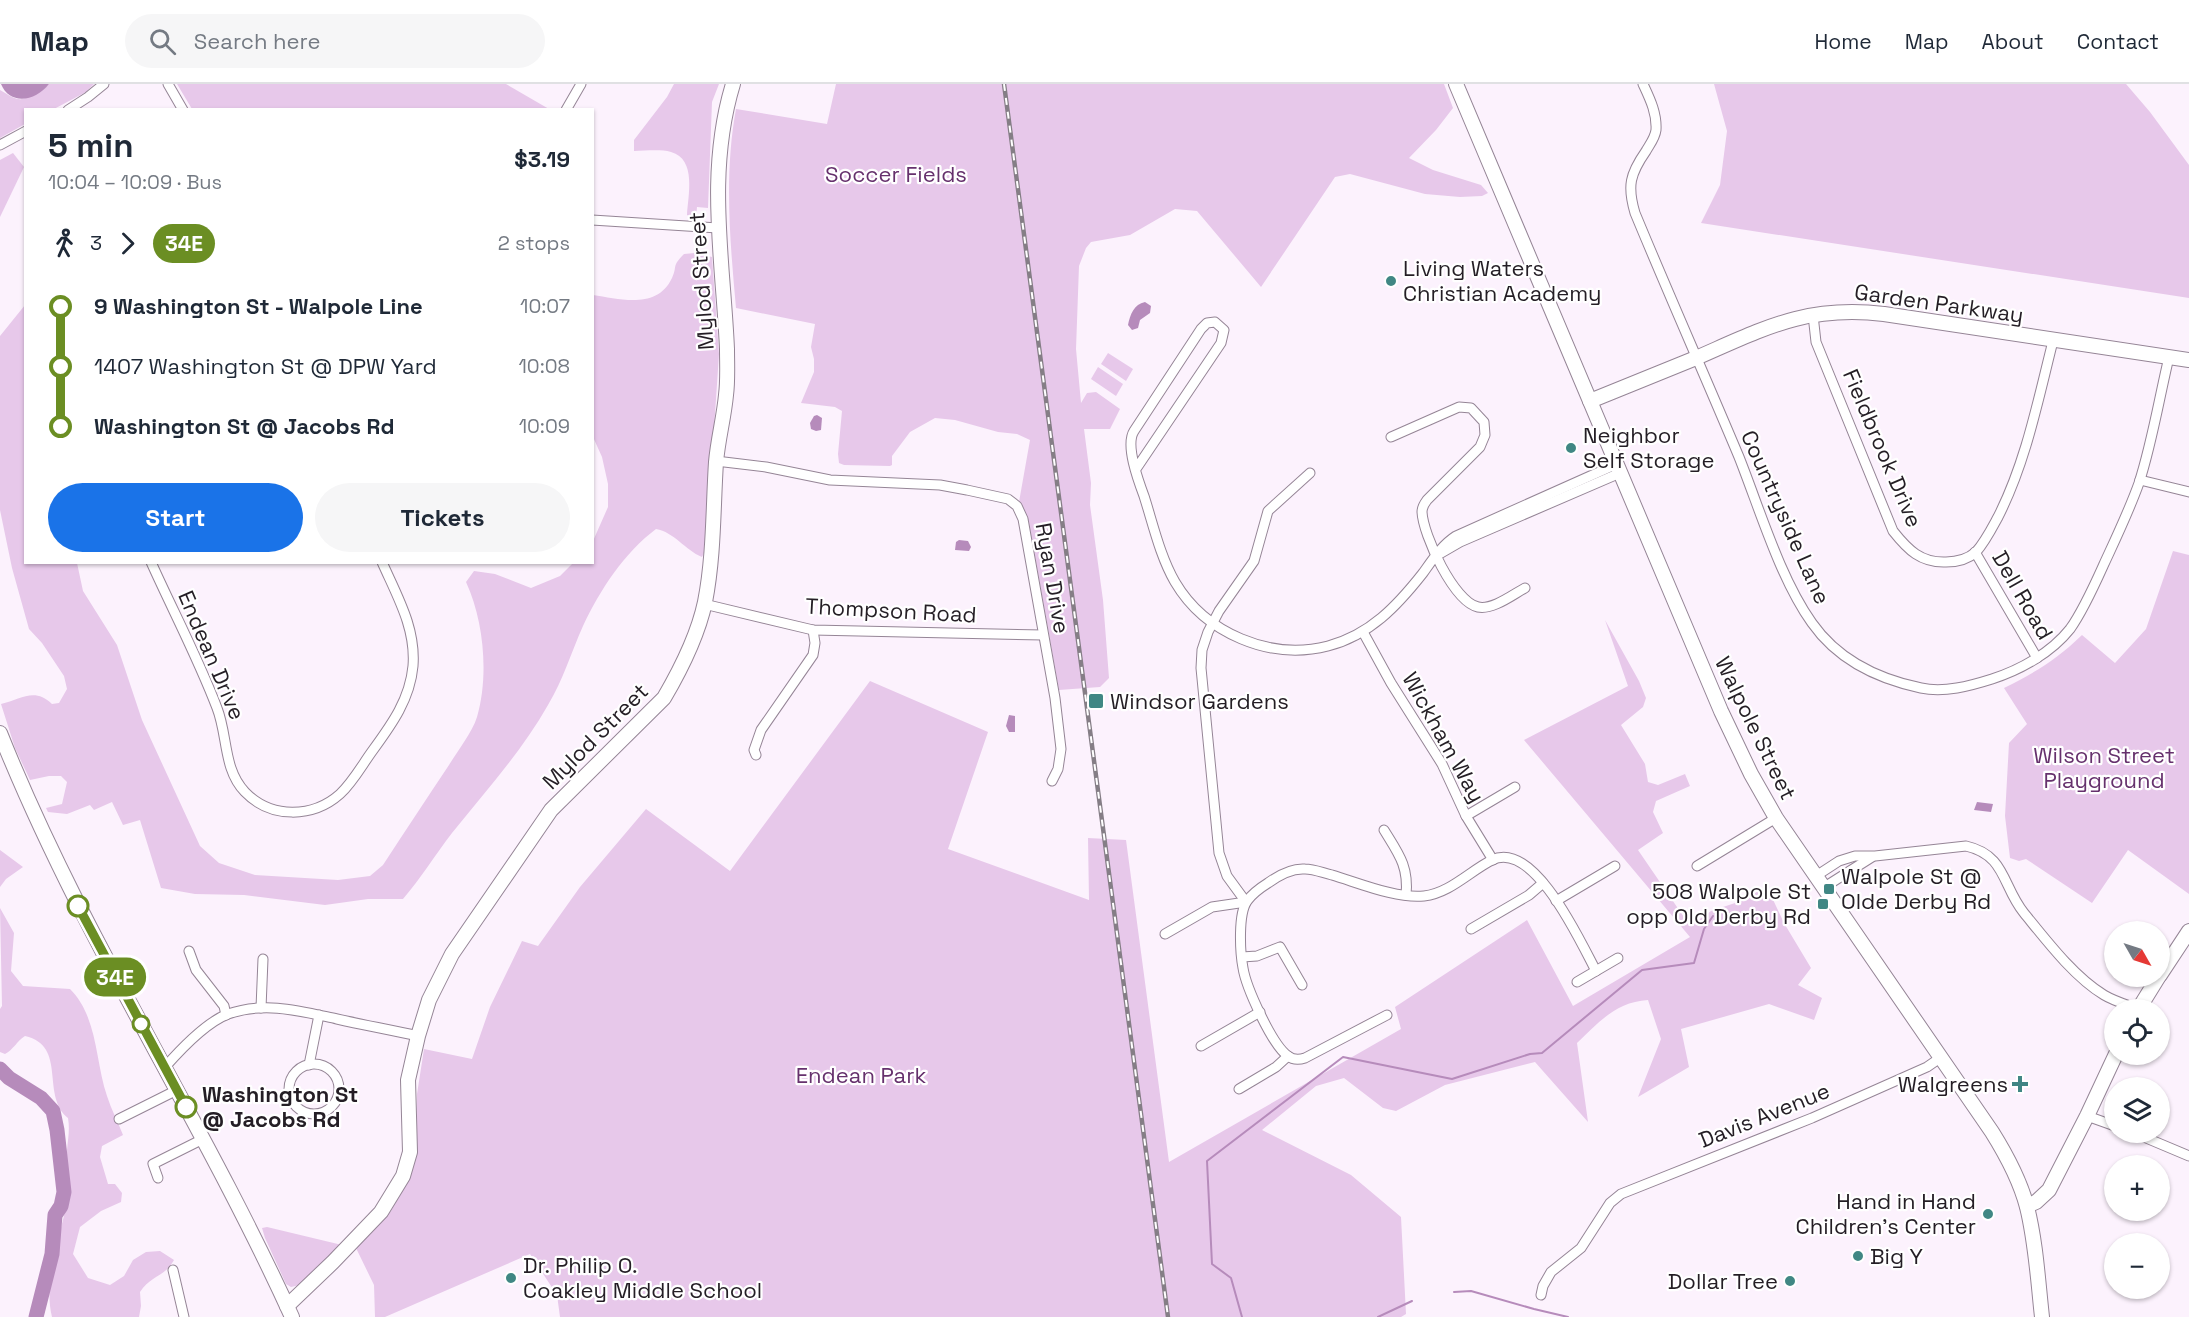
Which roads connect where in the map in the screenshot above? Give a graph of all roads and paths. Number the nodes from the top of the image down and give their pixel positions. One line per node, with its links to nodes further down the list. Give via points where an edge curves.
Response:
1 (104, 84): 7 (street)
2 (168, 84): 8 (street)
3 (581, 84): 9 (street)
4 (733, 84): 13 (street, Mylod Street, via 718,153)
5 (1456, 84): 19 (street, Walpole Street)
6 (1643, 84): 17 (street, Countryside Lane, via 1653,106 1656,132 1633,172 1631,199)
7 (71, 108)
8 (182, 108)
9 (567, 108)
10 (24, 132): 11 (street)
11 (0, 145)
12 (594, 220): 13 (street)
13 (718, 228): 21 (street, Mylod Street, via 728,376)
14 (1813, 315): 15 (street, Garden Parkway, via 1849,310); 17 (street, Garden Parkway, via 1784,320); 27 (street, Fieldbrook Drive, via 1816,342 1893,531 1912,553 1924,560 1953,562)
15 (2053, 341): 16 (street, Garden Parkway); 27 (street, via 2015,481 1991,530)
16 (2169, 357): 18 (street, Garden Parkway); 25 (street, Countryside Lane)
17 (1695, 358): 19 (street, Garden Parkway); 37 (street, Countryside Lane, via 1792,591 1837,652 1872,673 1926,689 1974,685)
18 (2189, 360)
19 (1590, 401): 23 (street, Walpole Street)
20 (1391, 437): 28 (street, via 1459,406 1471,408 1484,422 1485,435 1475,453 1424,504 1422,516)
21 (716, 461): 32 (street, Mylod Street); 36 (street, Ryan Drive, via 830,480 940,485 1008,499 1023,519)
22 (1136, 469): 22 (street, via 1221,343 1224,330 1219,324 1211,321 1201,329 1134,431 1130,440); 33 (street, via 1169,571 1188,600)
23 (1618, 469): 28 (street, via 1465,531 1449,540); 43 (street, Walpole Street, via 1729,728)
24 (1310, 472): 33 (street, via 1268,512 1254,561)
25 (2140, 480): 26 (street); 37 (street, Countryside Lane, via 2097,580 2070,629)
26 (2189, 492)
27 (1975, 552): 37 (street, Dell Road)
28 (1436, 555): 31 (street, via 1458,592 1477,607 1494,604); 35 (street, via 1396,604)
29 (153, 564): 30 (street, Endean Drive, via 216,705 233,775 256,801 274,810 294,812 321,806 343,790 395,720 405,699 412,678 413,643 408,621)
30 (383, 564)
31 (1525, 588)
32 (704, 604): 34 (street, Thompson Road); 71 (street, Mylod Street, via 677,676 664,698 551,810 535,831 452,954 429,1000)
33 (1213, 622): 35 (street, via 1243,640 1284,650 1316,649); 53 (street, via 1205,641 1201,669 1219,853 1227,876)
34 (813, 630): 36 (street, Thompson Road); 39 (street, via 813,655 760,730 753,750)
35 (1363, 632): 42 (street, Wickham Way, via 1442,764)
36 (1043, 635): 40 (street, Ryan Drive, via 1061,749)
37 (2037, 658)
38 (0, 733): 77 (street, via 71,893)
39 (756, 755)
40 (1052, 781)
41 (1515, 787): 42 (street)
42 (1466, 816): 46 (street, Wickham Way)
43 (1776, 818): 48 (street); 49 (street, Walpole Street)
44 (1384, 830): 51 (street, via 1404,864)
45 (1875, 856): 49 (street); 49 (street, via 1839,861); 65 (street, via 1966,846 1988,854 2022,911 2076,974)
46 (1493, 860): 50 (street, via 1520,861); 51 (street, via 1438,892)
47 (1615, 866): 52 (street)
48 (1697, 866)
49 (1819, 882): 74 (street, Walpole Street)
50 (1543, 884): 52 (street); 54 (street)
51 (1406, 895): 53 (street, via 1305,869 1282,874)
52 (1556, 901): 62 (street)
53 (1246, 902): 56 (street, via 1212,907); 58 (street)
54 (1471, 929)
55 (2189, 931): 61 (street)
56 (1165, 934)
57 (189, 951): 68 (street, via 196,970 224,1006)
58 (1242, 957): 64 (street, via 1280,947); 67 (street)
59 (1618, 958): 62 (street)
60 (263, 959): 66 (street)
61 (2170, 960)
62 (1596, 971): 63 (street)
63 (1576, 982)
64 (1302, 985)
65 (2111, 999)
66 (261, 1008): 68 (street); 69 (street, via 297,1009)
67 (1260, 1012): 72 (street); 73 (street)
68 (226, 1015): 77 (street, via 205,1028)
69 (319, 1015): 71 (street); 75 (street)
70 (1387, 1015): 73 (street, via 1305,1058)
71 (418, 1036): 90 (street, Mylod Street, via 408,1080 410,1152 403,1176 381,1212)
72 (1201, 1046)
73 (1288, 1056): 78 (street)
74 (1940, 1058): 87 (street, Walpole Street, via 2002,1149); 89 (street, Davis Avenue, via 1826,1112 1621,1194 1605,1210 1581,1248 1551,1272)
75 (309, 1065): 75 (street, via 294,1073 290,1098 301,1111 318,1114 336,1100 338,1085 331,1071 317,1064)
76 (2111, 1065): 80 (street)
77 (165, 1067): 79 (street)
78 (1239, 1089)
79 (177, 1090): 81 (street); 83 (street)
80 (2087, 1116): 82 (street); 87 (street, via 2049,1190)
81 (119, 1119)
82 (2104, 1122)
83 (203, 1139): 86 (street, via 153,1164); 90 (street)
84 (2158, 1143): 85 (street)
85 (2189, 1156)
86 (158, 1178)
87 (2026, 1206): 92 (street, Walpole Street)
88 (172, 1270): 91 (street)
89 (1541, 1295)
90 (289, 1312)
91 (184, 1317)
92 (2042, 1317)

